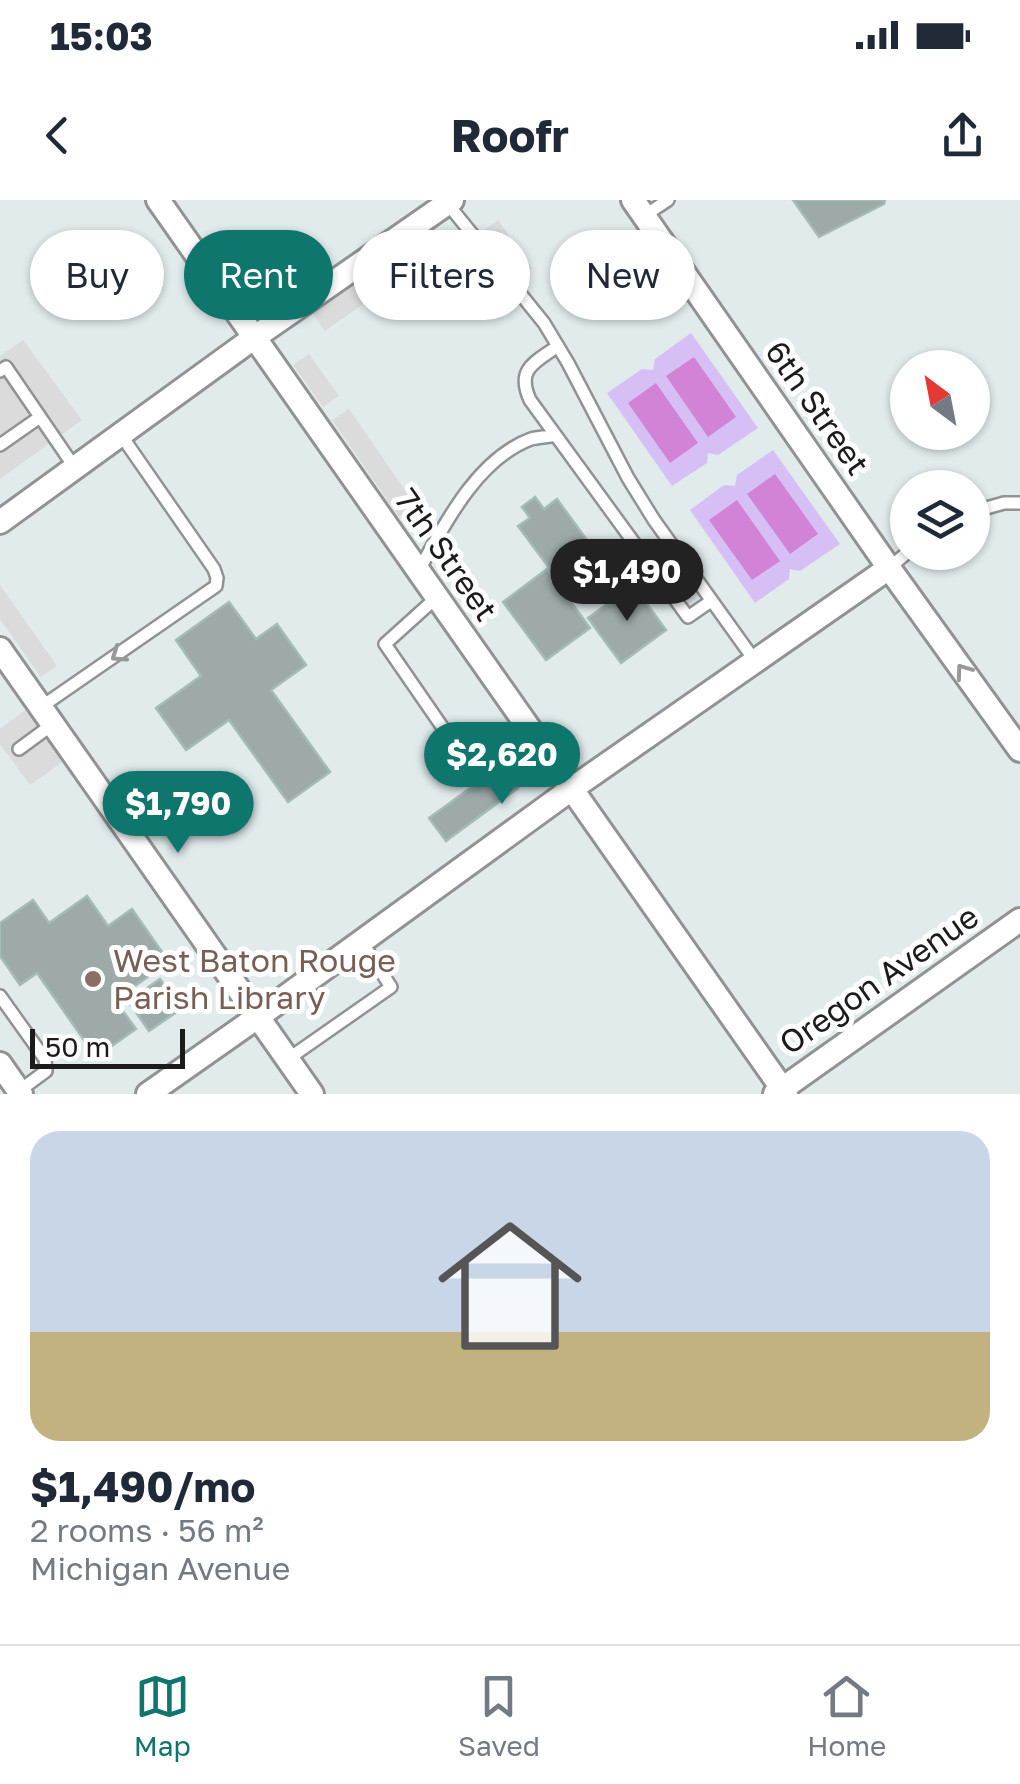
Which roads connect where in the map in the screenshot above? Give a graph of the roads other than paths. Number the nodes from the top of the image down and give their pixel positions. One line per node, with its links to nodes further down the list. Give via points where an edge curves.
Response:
1 (158, 200): 5 (street, 7th Street)
2 (668, 200): 4 (lane)
3 (449, 202): 5 (street); 6 (lane)
4 (638, 208): 16 (street, 6th Street)
5 (254, 338): 9 (street); 17 (street, 7th Street)
6 (558, 346): 10 (lane, via 532,364 524,386); 19 (lane, via 628,478)
7 (0, 371): 8 (lane, via 6,367)
8 (40, 417): 11 (lane); 12 (lane)
9 (121, 434): 12 (street); 22 (lane, one-way to 22, via 214,569 216,586)
10 (555, 435): 17 (lane, via 532,439 485,471); 19 (lane, via 688,617)
11 (0, 445)
12 (75, 468): 15 (street)
13 (1020, 503): 14 (lane)
14 (990, 508)
15 (0, 522)
16 (889, 568): 21 (street); 25 (street, 6th Street, one-way to 16)
17 (418, 572): 18 (street, 7th Street)
18 (436, 598): 23 (street, 7th Street); 23 (lane, via 385,644 463,757)
19 (712, 601): 21 (lane)
20 (0, 648): 22 (street)
21 (756, 661): 26 (street)
22 (47, 715): 24 (lane); 30 (street)
23 (528, 730): 26 (street, 7th Street)
24 (19, 749)
25 (1020, 750)
26 (570, 790): 28 (street); 34 (street, 7th Street)
27 (1020, 920): 34 (street, Oregon Avenue)
28 (362, 942): 30 (street); 31 (lane, via 391,987)
29 (0, 996): 33 (lane, via 45,1059 46,1071)
30 (260, 1016): 31 (street); 35 (street)
31 (288, 1058): 36 (street)
32 (0, 1064): 33 (street)
33 (20, 1092)
34 (781, 1092)
35 (148, 1094)
36 (312, 1094)

